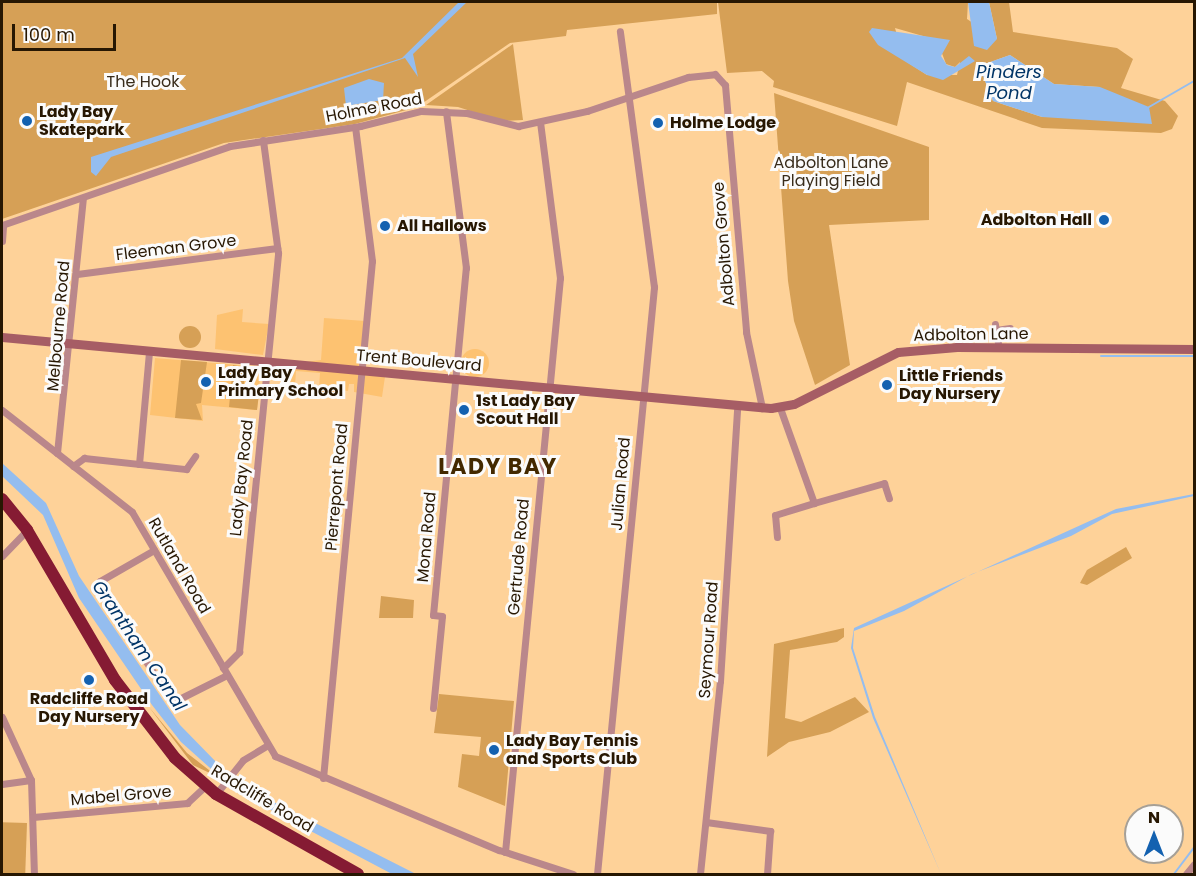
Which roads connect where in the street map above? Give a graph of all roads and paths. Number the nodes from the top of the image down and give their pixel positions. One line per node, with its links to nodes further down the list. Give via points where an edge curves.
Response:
1 (620, 31): 3 (street, Julian Road)
2 (720, 77): 3 (street, Holme Road, via 687,77); 25 (street, Adbolton Grove, via 725,85 746,332)
3 (630, 96): 5 (street, Holme Road); 23 (street, Julian Road, via 654,287)
4 (446, 111): 5 (street, Holme Road, via 502,125); 6 (street, Holme Road, via 410,112); 21 (street, Mona Road, via 466,268)
5 (540, 122): 22 (street, Gertrude Road, via 560,278)
6 (355, 127): 7 (street, Holme Road); 20 (street, Pierrepont Road, via 372,261)
7 (263, 140): 8 (street, Holme Road, via 174,161); 11 (street, Lady Bay Road)
8 (83, 199): 9 (street, Holme Road); 12 (street, Melbourne Road)
9 (2, 225): 10 (street)
10 (2, 241)
11 (277, 248): 12 (street, Fleeman Grove); 19 (street, Lady Bay Road)
12 (77, 274): 15 (street, Melbourne Road)
13 (1010, 328): 16 (street, via 996,327)
14 (2, 336): 15 (street, Trent Boulevard)
15 (71, 343): 18 (street, Trent Boulevard); 28 (street, Melbourne Road)
16 (999, 348): 17 (street, Adbolton Lane); 26 (street, Adbolton Lane, via 895,353)
17 (1194, 349)
18 (149, 351): 19 (street, Trent Boulevard); 30 (street)
19 (267, 362): 20 (street, Trent Boulevard); 39 (street, Lady Bay Road, via 239,652)
20 (362, 371): 21 (street, Trent Boulevard); 43 (street, Pierrepont Road)
21 (455, 380): 22 (street, Trent Boulevard); 40 (street, Mona Road, via 433,615 442,616)
22 (549, 389): 23 (street, Trent Boulevard); 50 (street, Gertrude Road)
23 (643, 398): 24 (street, Trent Boulevard); 55 (street, Julian Road)
24 (737, 407): 25 (street, Trent Boulevard); 49 (street, Seymour Road)
25 (762, 408): 26 (street, Adbolton Lane)
26 (780, 408): 34 (street)
27 (2, 410): 28 (street, Rutland Road)
28 (57, 453): 31 (street, Rutland Road)
29 (195, 456): 30 (street, via 186,469)
30 (139, 464): 31 (street, via 84,458)
31 (73, 466): 37 (street, Rutland Road, via 132,512)
32 (889, 498): 34 (street, via 884,483)
33 (2, 499): 35 (highway, Radcliffe Road)
34 (814, 503): 36 (street, via 775,515)
35 (27, 530): 38 (street); 46 (highway, Radcliffe Road, via 133,705)
36 (777, 537)
37 (154, 550): 39 (street, Rutland Road); 39 (street, via 100,581 99,591 173,702)
38 (2, 556)
39 (225, 672): 42 (street, Rutland Road)
40 (433, 708)
41 (2, 717): 44 (street)
42 (268, 745): 43 (street, Rutland Road, via 281,760); 47 (street, via 243,760)
43 (323, 778): 50 (street, Rutland Road)
44 (31, 780): 45 (street); 48 (street)
45 (2, 784)
46 (205, 786): 47 (highway, Radcliffe Road); 48 (street, Mabel Grove, via 187,803)
47 (216, 794): 53 (highway, Radcliffe Road)
48 (33, 817): 52 (street)
49 (706, 822): 56 (street, Seymour Road); 57 (street, via 770,831)
50 (505, 852): 54 (street, Rutland Road)
51 (1194, 864): 58 (street)
52 (34, 874)
53 (358, 874)
54 (573, 874)
55 (597, 874)
56 (700, 874)
57 (767, 874)
58 (1186, 874)

